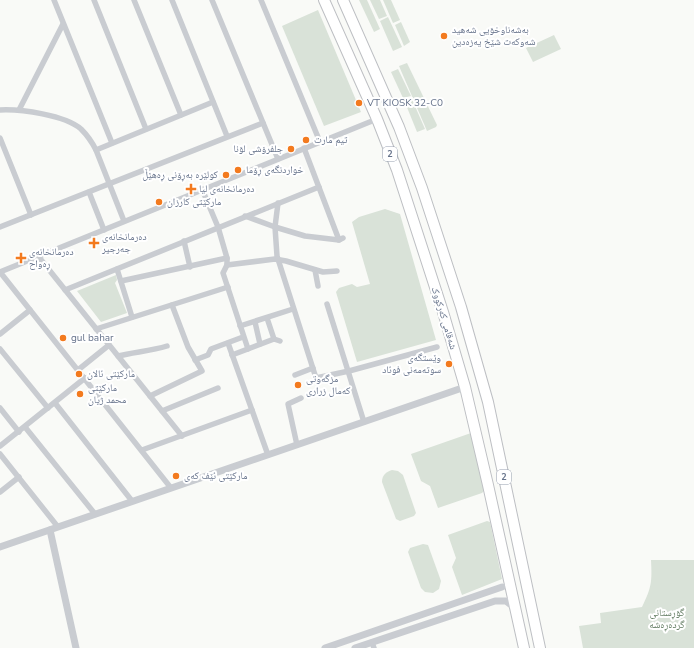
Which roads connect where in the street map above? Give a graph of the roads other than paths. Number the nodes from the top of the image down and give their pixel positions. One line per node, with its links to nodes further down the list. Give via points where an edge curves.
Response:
1 (54, 0): 9 (street)
2 (94, 0): 16 (street)
3 (134, 0): 13 (street)
4 (172, 0): 10 (street)
5 (212, 0): 15 (street)
6 (260, 0): 19 (street)
7 (324, 0): 14 (highway, شەقامی کەرکووک / 2)
8 (343, 0): 51 (highway, شەقامی کەرکووک / 2, via 399,127)
9 (63, 24): 12 (street); 20 (street)
10 (213, 102): 13 (street); 17 (street)
11 (0, 110): 12 (street)
12 (19, 110): 22 (street, via 54,117 74,125 85,134)
13 (181, 115): 16 (street)
14 (377, 118): 19 (street); 54 (highway, شەقامی کەرکووک / 2)
15 (263, 123): 17 (street); 23 (street)
16 (146, 129): 20 (street)
17 (227, 136): 24 (street)
18 (0, 138): 29 (street)
19 (320, 142): 21 (street)
20 (112, 143): 22 (street)
21 (304, 148): 23 (street); 25 (street)
22 (96, 150): 24 (street)
23 (278, 159): 26 (street)
24 (109, 184): 27 (street); 31 (street)
25 (319, 187): 28 (street); 33 (street, via 341,239 305,236)
26 (202, 189): 31 (street); 32 (street)
27 (88, 192): 29 (street); 35 (street)
28 (278, 203): 30 (street); 33 (street)
29 (31, 215): 34 (street)
30 (245, 216): 32 (street); 33 (street)
31 (124, 221): 35 (street)
32 (218, 227): 36 (street); 38 (street)
33 (275, 227): 39 (street)
34 (0, 228)
35 (104, 230): 37 (street)
36 (184, 241): 41 (street); 42 (street)
37 (38, 256): 48 (street); 53 (street, via 0,272)
38 (227, 258): 40 (street); 41 (street)
39 (278, 260): 40 (street); 43 (street); 52 (street)
40 (227, 265): 47 (street, via 223,272)
41 (190, 267): 45 (street)
42 (117, 269): 45 (street); 48 (street)
43 (315, 270): 44 (street); 46 (street)
44 (338, 271)
45 (121, 281): 55 (street)
46 (318, 286)
47 (228, 287): 50 (street); 58 (street)
48 (65, 290): 59 (street)
49 (327, 304): 74 (street)
50 (172, 305): 55 (street); 71 (street)
51 (462, 307): 54 (highway); 112 (highway, شەقامی کەرکووک / 2, via 488,402)
52 (294, 309): 56 (street); 72 (street)
53 (30, 310): 60 (street); 73 (street)
54 (443, 312): 77 (highway, شەقامی کەرکووک / 2)
55 (132, 317): 59 (street)
56 (267, 318): 57 (street); 63 (street, via 277,340)
57 (255, 322): 58 (street); 63 (street)
58 (240, 326): 61 (street)
59 (96, 329): 64 (street)
60 (0, 334)
61 (244, 337): 62 (street); 68 (street)
62 (228, 343): 69 (street); 71 (street, via 211,349 208,355)
63 (260, 344): 68 (street)
64 (109, 345): 70 (street); 73 (street)
65 (167, 346): 70 (street)
66 (437, 347): 74 (street)
67 (0, 349): 83 (street)
68 (248, 349): 69 (street)
69 (232, 355): 85 (street)
70 (118, 356): 79 (street)
71 (195, 360): 79 (street, via 202,371)
72 (313, 368): 74 (street, via 316,378); 75 (street)
73 (78, 370): 76 (street)
74 (349, 371): 86 (street)
75 (295, 375)
76 (85, 378): 81 (street); 92 (street)
77 (465, 387): 86 (street); 103 (highway, شەقامی کەرکووک / 2)
78 (218, 388): 84 (street)
79 (150, 396): 84 (street)
80 (301, 398): 90 (street, via 288,404)
81 (54, 403): 83 (street); 98 (street)
82 (0, 408): 88 (street)
83 (48, 408): 87 (street)
84 (162, 410): 89 (street)
85 (252, 410): 89 (street); 94 (street)
86 (364, 422): 90 (street)
87 (25, 427): 88 (street); 99 (street)
88 (19, 432): 91 (street)
89 (182, 436): 92 (street)
90 (297, 445): 94 (street)
91 (0, 446)
92 (142, 450): 96 (street)
93 (0, 454): 95 (street)
94 (268, 455): 96 (street)
95 (19, 477): 97 (street); 100 (street)
96 (171, 488): 98 (street)
97 (0, 492)
98 (132, 501): 99 (street)
99 (94, 514): 100 (street)
100 (58, 527): 101 (street)
101 (50, 530): 102 (street); 108 (street)
102 (0, 547)
103 (507, 573): 104 (street); 106 (highway, شەقامی کەرکووک / 2)
104 (502, 587): 105 (street, via 501,594); 109 (street)
105 (495, 601): 106 (street, via 506,602); 107 (street)
106 (515, 608): 111 (highway, شەقامی کەرکووک / 2)
107 (373, 645): 110 (street)
108 (76, 648)
109 (326, 648)
110 (355, 648)
111 (524, 648)
112 (540, 648)

